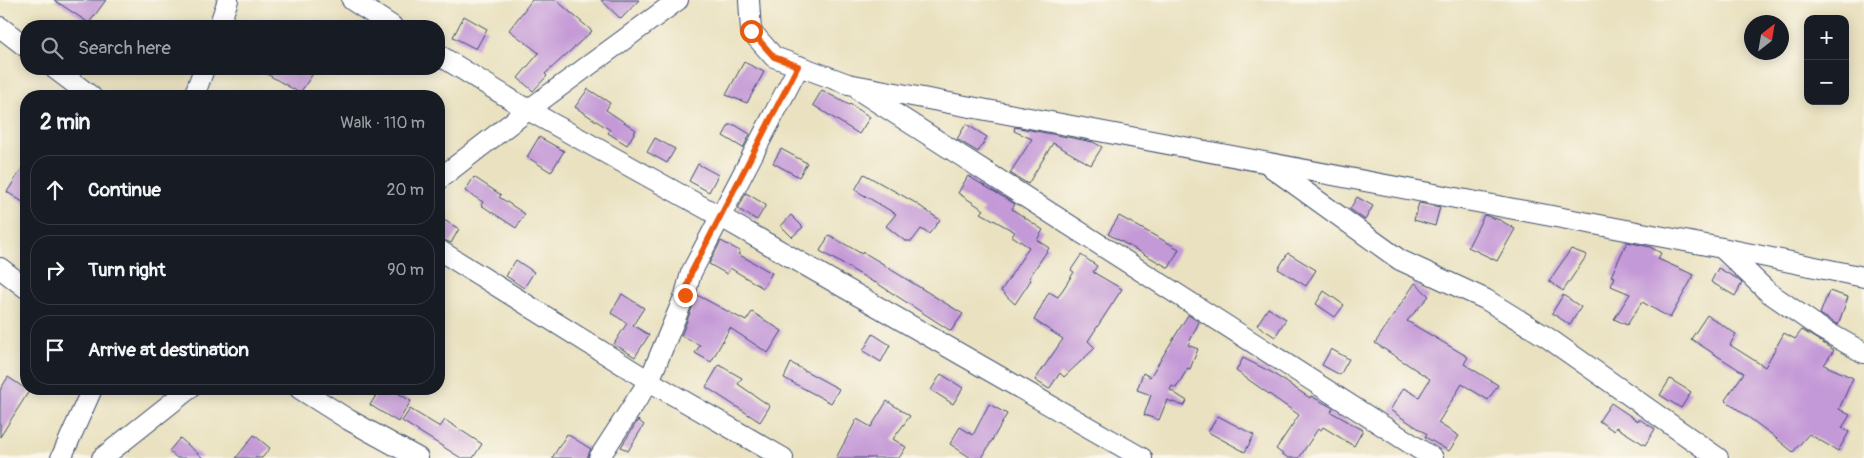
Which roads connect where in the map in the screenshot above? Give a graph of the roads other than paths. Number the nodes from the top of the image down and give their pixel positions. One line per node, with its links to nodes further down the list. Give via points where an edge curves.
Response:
1 (228, 0): 5 (street)
2 (352, 0): 6 (street)
3 (678, 0): 16 (street)
4 (749, 0): 10 (street, via 751,31 774,57)
5 (221, 20)
6 (383, 20)
7 (0, 27): 8 (street)
8 (20, 42)
9 (445, 59): 16 (street)
10 (798, 66): 13 (street); 19 (street)
11 (63, 75): 14 (street)
12 (202, 75): 15 (street)
13 (848, 84): 17 (street); 36 (street)
14 (83, 90)
15 (196, 90)
16 (528, 110): 18 (street); 19 (street)
17 (1265, 163): 20 (street); 37 (street, via 1400,260 1485,299 1548,338)
18 (445, 173)
19 (721, 217): 26 (street, via 691,273); 35 (street)
20 (1722, 248): 23 (street); 25 (street, via 1768,292)
21 (445, 254): 26 (street)
22 (0, 268): 24 (street)
23 (1864, 277)
24 (20, 283)
25 (1864, 353)
26 (649, 381): 33 (street); 34 (street)
27 (89, 395): 30 (street)
28 (181, 395): 31 (street)
29 (309, 395): 32 (street)
30 (61, 458)
31 (102, 458)
32 (418, 458)
33 (599, 458)
34 (783, 458)
35 (1142, 458)
36 (1433, 458)
37 (1718, 458)

